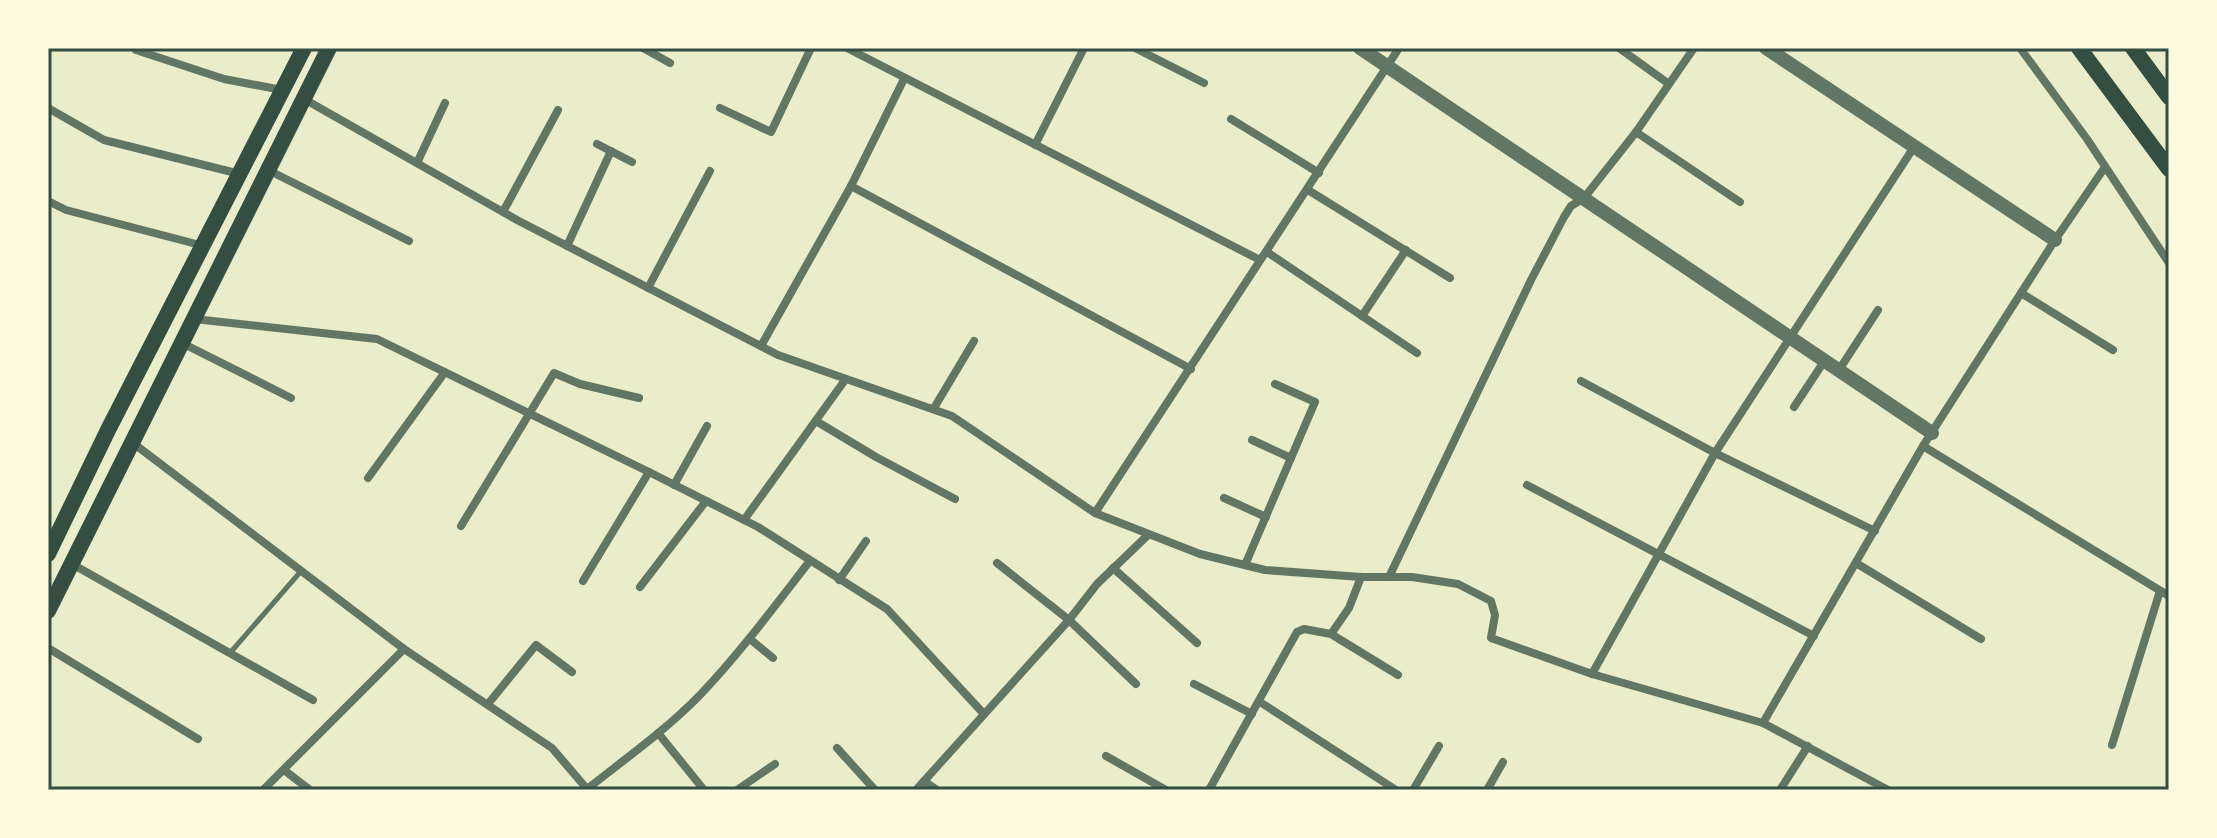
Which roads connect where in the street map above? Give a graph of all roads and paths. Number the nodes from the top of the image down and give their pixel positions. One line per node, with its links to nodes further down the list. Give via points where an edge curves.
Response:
1 (304, 48): 22 (main road)
2 (329, 48): 24 (main road)
3 (643, 48): 17 (street)
4 (811, 48): 27 (street, via 771,132)
5 (847, 48): 19 (street)
6 (1084, 48): 32 (street)
7 (1135, 48): 20 (street)
8 (1360, 48): 18 (street)
9 (1399, 48): 18 (street)
10 (1619, 48): 21 (street)
11 (1694, 48): 21 (street)
12 (1766, 48): 33 (street)
13 (2020, 48): 37 (street)
14 (2079, 48): 38 (main road)
15 (2133, 48): 23 (main road)
16 (136, 50): 22 (street, via 224,79)
17 (670, 63)
18 (1387, 67): 41 (street); 45 (street)
19 (904, 79): 32 (street); 43 (street)
20 (1204, 83)
21 (1669, 84): 30 (street)
22 (282, 90): 42 (main road)
23 (2169, 97)
24 (304, 99): 36 (street); 39 (main road)
25 (445, 103): 36 (street)
26 (48, 108): 42 (street, via 104,140)
27 (720, 108)
28 (558, 110): 48 (street)
29 (1231, 119): 41 (street)
30 (1636, 132): 45 (street); 47 (street)
31 (597, 144): 34 (street)
32 (1035, 145): 55 (street)
33 (1914, 147): 49 (street); 63 (street)
34 (611, 151): 35 (street); 52 (street)
35 (632, 162)
36 (417, 163): 48 (street)
37 (2105, 167): 49 (street); 56 (street)
38 (2169, 169)
39 (268, 170): 50 (street); 62 (main road)
40 (710, 171): 58 (street)
41 (1319, 173): 44 (street)
42 (240, 174): 51 (main road)
43 (851, 186): 66 (street); 70 (street)
44 (1308, 190): 53 (street); 54 (street)
45 (1584, 198): 63 (street); 113 (street, via 1571,206 1531,280)
46 (48, 201): 51 (street)
47 (1740, 202)
48 (503, 212): 52 (street)
49 (2055, 240): 59 (street)
50 (409, 241)
51 (204, 246): 103 (main road)
52 (567, 246): 58 (street)
53 (1406, 250): 57 (street); 61 (street)
54 (1267, 252): 55 (street); 61 (street)
55 (1260, 260): 70 (street)
56 (2169, 263)
57 (1450, 278)
58 (648, 288): 66 (street)
59 (2021, 293): 67 (street); 83 (street)
60 (1878, 310): 71 (street)
61 (1362, 316): 68 (street)
62 (194, 319): 65 (main road); 72 (street, via 377,339)
63 (1789, 336): 69 (street); 87 (street)
64 (974, 341): 79 (street)
65 (182, 343): 76 (street); 85 (main road)
66 (761, 346): 73 (street)
67 (2113, 350)
68 (1417, 353)
69 (1825, 360): 71 (street); 78 (street)
70 (1191, 369): 96 (street)
71 (1839, 370): 83 (street)
72 (445, 372): 80 (street); 90 (street)
73 (845, 380): 79 (street); 81 (street)
74 (1581, 381): 87 (street)
75 (1275, 384): 88 (street, via 1315,402)
76 (291, 398)
77 (639, 398): 80 (street, via 554,373)
78 (1794, 407)
79 (934, 408): 96 (street)
80 (529, 415): 89 (street); 99 (street)
81 (816, 421): 94 (street); 98 (street)
82 (707, 426): 91 (street)
83 (1932, 433): 86 (street)
84 (1252, 440): 88 (street)
85 (132, 442): 108 (main road); 111 (street)
86 (1923, 446): 100 (street); 117 (street)
87 (1715, 453): 100 (street); 104 (street)
88 (1291, 458): 97 (street)
89 (649, 472): 91 (street); 115 (street)
90 (368, 478)
91 (674, 485): 95 (street)
92 (1527, 485): 104 (street)
93 (1224, 498): 97 (street)
94 (955, 499)
95 (706, 501): 98 (street); 116 (street)
96 (1095, 513): 101 (street)
97 (1266, 517): 109 (street)
98 (744, 520): 105 (street)
99 (461, 526)
100 (1875, 531): 107 (street)
101 (1148, 535): 109 (street); 110 (street)
102 (866, 541): 114 (street)
103 (48, 554)
104 (1659, 555): 122 (street); 131 (street)
105 (809, 562): 114 (street); 123 (street)
106 (997, 563): 120 (street)
107 (1856, 563): 122 (street); 124 (street)
108 (71, 564): 119 (main road); 128 (street)
109 (1245, 565): 112 (street)
110 (1113, 568): 120 (street); 125 (street)
111 (302, 570): 127 (street); 128 (lane)
112 (1361, 577): 113 (street); 121 (street)
113 (1389, 577): 131 (street, via 1458,584 1491,601 1491,638)
114 (839, 580): 138 (street, via 887,609)
115 (583, 581)
116 (640, 587)
117 (2160, 591): 118 (street); 143 (street)
118 (2169, 596)
119 (48, 611)
120 (1069, 620): 133 (street); 138 (street)
121 (1331, 634): 132 (street); 136 (street, via 1297,632)
122 (1814, 636): 140 (street)
123 (750, 639): 129 (street); 141 (street)
124 (1981, 639)
125 (1197, 643)
126 (48, 648): 142 (street)
127 (404, 649): 137 (street); 150 (street)
128 (230, 653): 135 (street)
129 (773, 658)
130 (572, 672): 137 (street, via 536,645)
131 (1592, 674): 140 (street)
132 (1398, 675)
133 (1136, 684)
134 (1194, 684): 139 (street)
135 (313, 700)
136 (1260, 702): 139 (street); 162 (street)
137 (488, 704): 152 (street, via 552,748)
138 (983, 713): 151 (street)
139 (1252, 714): 161 (street)
140 (1763, 723): 145 (street)
141 (658, 733): 152 (street); 155 (street)
142 (198, 739)
143 (2112, 745)
144 (1439, 746): 163 (street)
145 (1808, 746): 165 (street); 166 (street)
146 (837, 748): 157 (street)
147 (1106, 756): 160 (street)
148 (1503, 762): 164 (street)
149 (775, 764): 156 (street)
150 (284, 770): 153 (street); 154 (street)
151 (924, 781): 158 (street); 159 (street)
152 (587, 789)
153 (263, 790)
154 (310, 790)
155 (704, 790)
156 (737, 790)
157 (875, 790)
158 (916, 790)
159 (937, 790)
160 (1166, 790)
161 (1209, 790)
162 (1396, 790)
163 (1413, 790)
164 (1487, 790)
165 (1780, 790)
166 (1888, 790)

